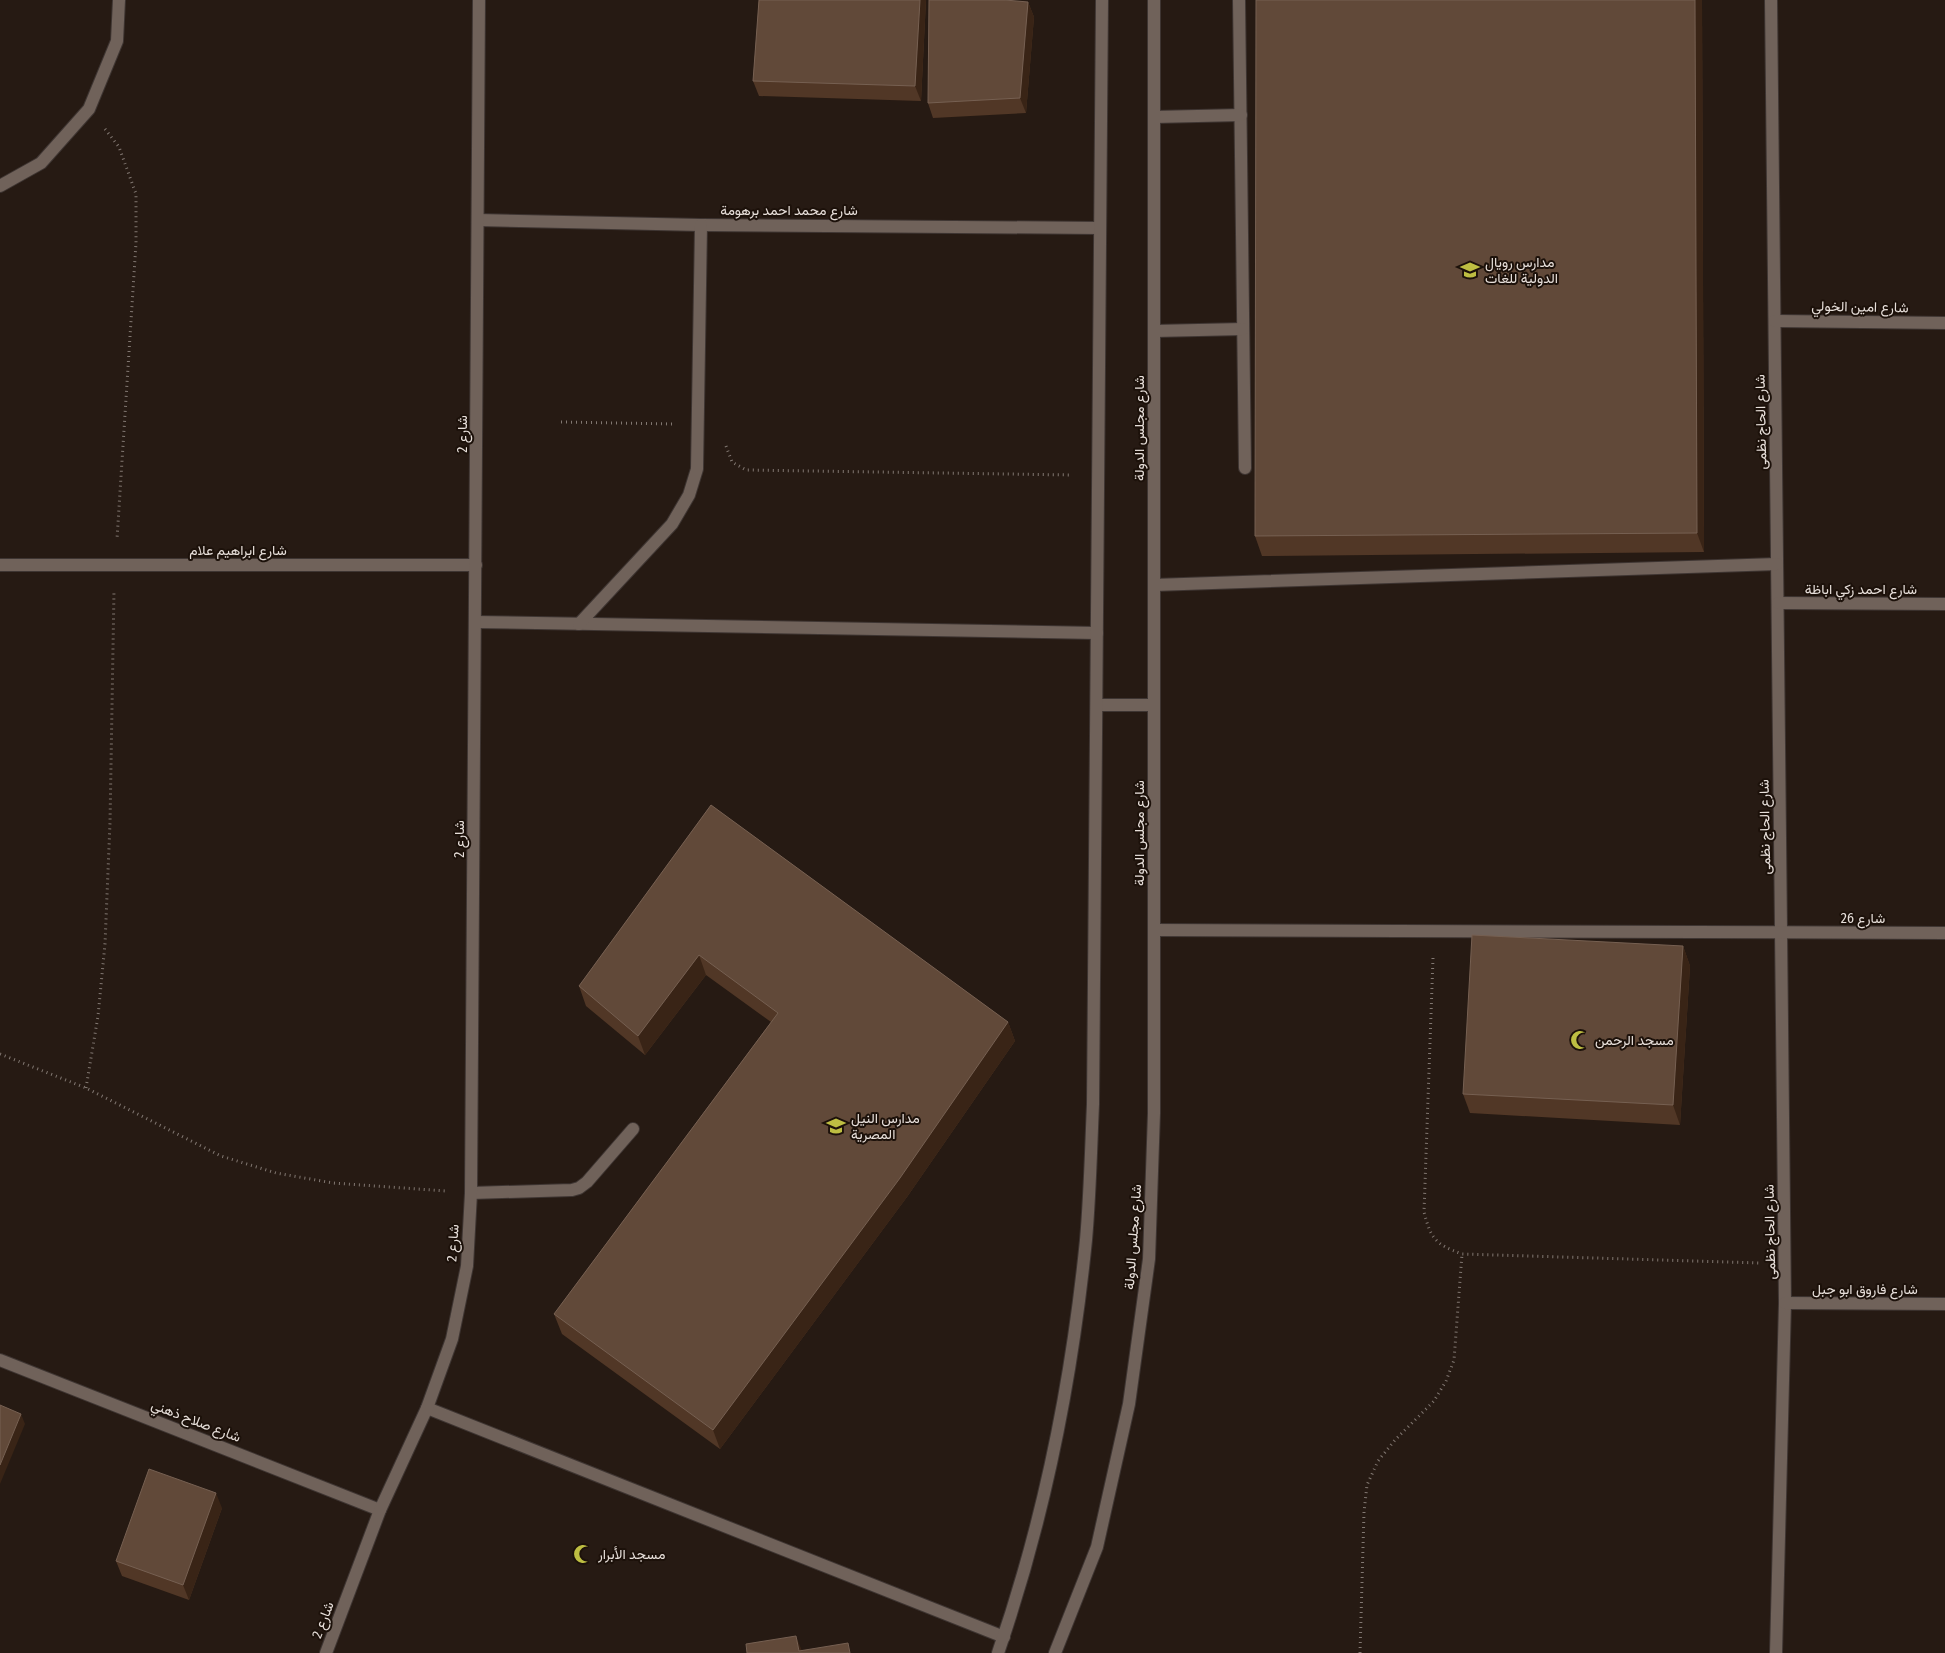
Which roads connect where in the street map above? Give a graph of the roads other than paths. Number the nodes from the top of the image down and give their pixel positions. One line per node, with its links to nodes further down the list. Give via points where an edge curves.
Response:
1 (119, 0): 9 (street, via 117,41 89,109 40,163)
2 (479, 0): 10 (street, شارع 2)
3 (1102, 0): 12 (street)
4 (1154, 0): 8 (street, شارع مجلس الدولة)
5 (1240, 0): 7 (street)
6 (1771, 0): 13 (street, شارع الحاج نظمى)
7 (1241, 115): 8 (street); 15 (street)
8 (1154, 117): 16 (street, شارع مجلس الدولة)
9 (0, 186)
10 (478, 220): 11 (street, شارع محمد احمد برهومة); 20 (street, شارع 2)
11 (701, 225): 12 (street, شارع محمد احمد برهومة); 25 (street, via 697,470 689,495 672,524)
12 (1100, 228): 26 (street)
13 (1775, 321): 14 (street, شارع امين الخولي); 18 (street, شارع الحاج نظمى)
14 (1945, 323)
15 (1243, 328): 16 (street); 17 (street)
16 (1154, 331): 21 (street, شارع مجلس الدولة)
17 (1245, 468)
18 (1777, 564): 21 (street); 22 (street, شارع الحاج نظمى)
19 (0, 565): 20 (street, شارع ابراهيم علام)
20 (476, 565): 24 (street, شارع 2)
21 (1154, 586): 28 (street, شارع مجلس الدولة)
22 (1778, 603): 23 (street, شارع احمد زكي اباظة); 30 (street, شارع الحاج نظمى)
23 (1945, 604)
24 (476, 622): 25 (street); 33 (street, شارع 2)
25 (579, 624): 26 (street)
26 (1097, 633): 27 (street)
27 (1096, 705): 28 (street); 39 (street, via 1093,1104 1086,1240 1068,1374 1043,1497)
28 (1154, 705): 29 (street, شارع مجلس الدولة)
29 (1154, 930): 30 (street, شارع 26); 42 (street, شارع مجلس الدولة, via 1154,1113 1148,1259 1130,1404 1097,1547)
30 (1782, 932): 31 (street, شارع 26); 34 (street, شارع الحاج نظمى)
31 (1945, 934)
32 (633, 1129): 33 (street, via 579,1188)
33 (471, 1193): 37 (street, شارع 2, via 467,1266 452,1339)
34 (1786, 1303): 35 (street, شارع فاروق ابو جبل); 43 (street, شارع الحاج نظمى)
35 (1945, 1304)
36 (0, 1360): 38 (street, شارع صلاح ذهني)
37 (427, 1408): 38 (street, شارع 2); 39 (street)
38 (380, 1510): 40 (street, شارع 2)
39 (1004, 1637): 41 (street)
40 (326, 1653)
41 (998, 1653)
42 (1055, 1653)
43 (1776, 1653)

